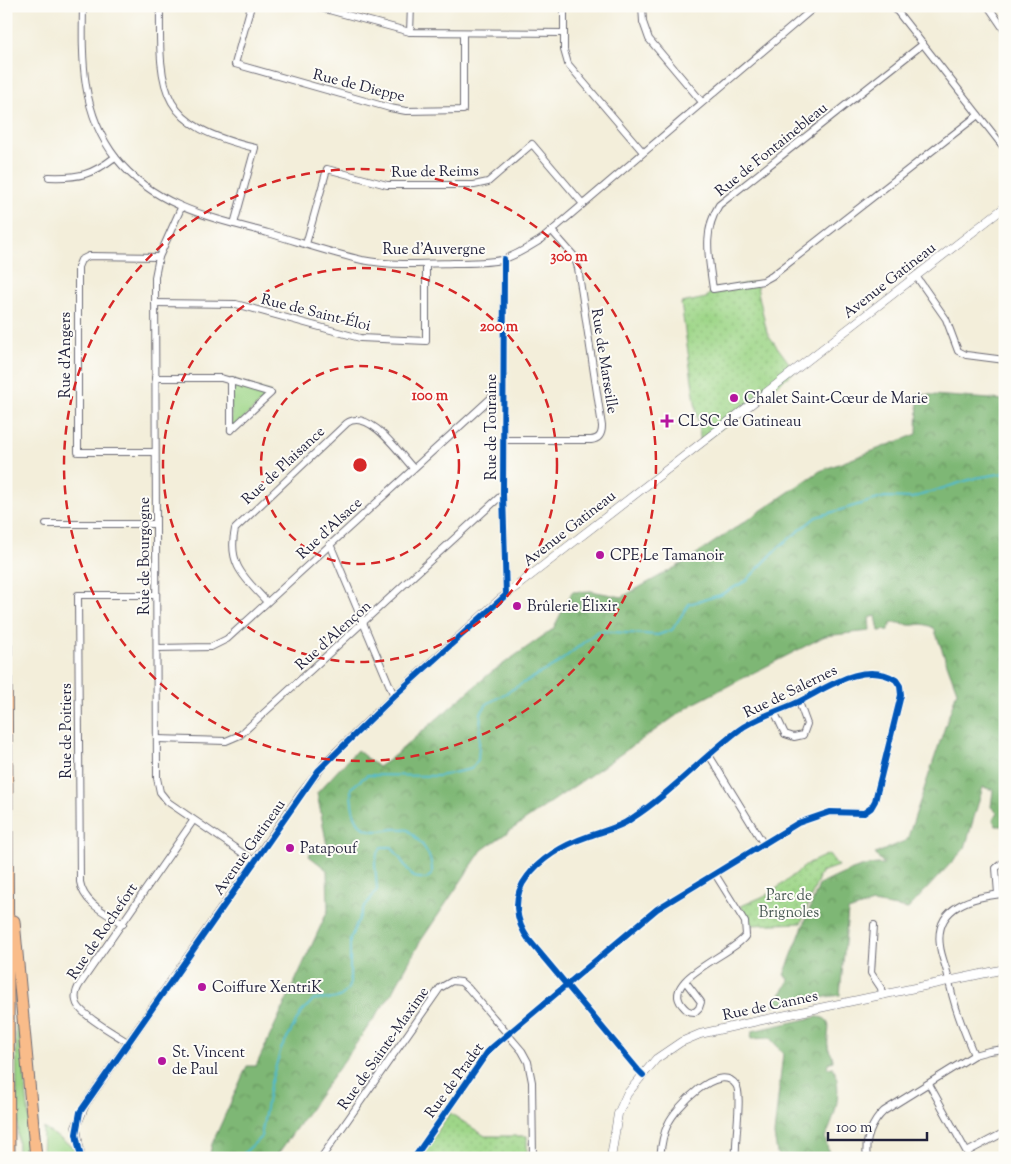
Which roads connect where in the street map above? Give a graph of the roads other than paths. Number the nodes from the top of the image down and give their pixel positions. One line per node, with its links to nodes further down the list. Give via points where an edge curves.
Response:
1 (83, 6): 20 (street, Rue d'Auvergne, via 82,58 86,94 97,126)
2 (160, 6): 25 (street, via 162,73 174,106 201,130 255,148)
3 (251, 6): 13 (street, Rue de Dieppe, via 235,64 398,110 463,110)
4 (314, 6): 12 (street)
5 (411, 6): 12 (street)
6 (564, 6): 14 (street)
7 (642, 6): 16 (street, via 642,22 649,39)
8 (816, 6): 16 (street, Rue d'Auvergne)
9 (893, 6): 15 (street)
10 (988, 6): 11 (street)
11 (1005, 31)
12 (410, 32): 13 (street)
13 (463, 33): 14 (street)
14 (564, 33): 19 (street, via 566,57 572,70)
15 (923, 44): 17 (street); 17 (street, Rue de Fontainebleau, via 719,205 712,218 707,241 713,289 763,281 772,276)
16 (702, 102): 19 (street, Rue d'Auvergne)
17 (978, 115): 18 (street)
18 (1005, 149)
19 (643, 152): 22 (street, Rue d'Auvergne)
20 (115, 157): 21 (street, via 88,174); 24 (street, Rue d'Auvergne, via 142,184)
21 (49, 177)
22 (583, 204): 26 (street, Rue d'Auvergne); 27 (street, Rue de Reims, via 532,144 488,182 474,185 392,185 328,168)
23 (1005, 207): 31 (street, Avenue Gatineau)
24 (181, 208): 25 (street, Rue d'Auvergne); 28 (street, Rue de Bourgogne)
25 (234, 224): 27 (street, Rue d'Auvergne)
26 (552, 231): 29 (street, Rue d'Auvergne); 37 (street, Rue de Marseille, via 574,256 578,268 601,434 591,440)
27 (306, 244): 30 (street, Rue d'Auvergne, via 362,260)
28 (159, 257): 32 (street, Rue de Bourgogne); 38 (street, Rue d'Angers, via 89,256 81,260 78,267 78,452)
29 (504, 259): 30 (street, Rue d'Auvergne); 36 (street, Rue de Touraine)
30 (426, 264): 32 (street, Rue de Saint-Éloi, via 426,341 360,338 236,304)
31 (916, 276): 33 (street, via 946,320 958,351); 45 (street, Avenue Gatineau)
32 (155, 303): 34 (street, Rue de Bourgogne)
33 (1005, 360)
34 (156, 378): 35 (street); 38 (street, Rue de Bourgogne)
35 (232, 380): 35 (street, via 271,393 231,430 231,422)
36 (503, 387): 37 (street, Rue de Touraine); 39 (street, Rue d'Alsace)
37 (504, 440): 40 (street, Rue de Touraine)
38 (156, 452): 42 (street, Rue de Bourgogne)
39 (413, 468): 43 (street, Rue d'Alsace); 46 (street, Rue de Plaisance, via 368,421 360,418 351,420 334,435 235,529 234,560 237,568)
40 (503, 494): 45 (street, Rue de Touraine); 47 (street, Rue d'Alençon)
41 (46, 524): 42 (street)
42 (156, 524): 44 (street, Rue de Bourgogne)
43 (330, 544): 46 (street, Rue d'Alsace); 47 (street)
44 (156, 595): 49 (street, Rue de Bourgogne); 62 (street, Rue de Poitiers, via 78,595 80,882 82,893 89,901)
45 (506, 595): 50 (street, Avenue Gatineau)
46 (267, 602): 49 (street, Rue d'Alsace, via 227,639 216,645)
47 (365, 623): 50 (street); 53 (street, Rue d'Alençon, via 240,735 226,740)
48 (6, 646): 59 (highway)
49 (157, 648): 53 (street, Rue de Bourgogne)
50 (394, 696): 57 (street, Avenue Gatineau, via 318,771)
51 (799, 702): 52 (street, Rue de Salernes); 52 (street, Rue de Salernes, via 807,724 803,735 785,734); 56 (street, Rue de Salernes, via 838,681 868,674 892,677 901,691 871,808 860,813 817,815)
52 (776, 713): 54 (street, Rue de Salernes, via 745,726)
53 (157, 739): 55 (street, Rue de Bourgogne, via 160,792)
54 (708, 754): 56 (street); 67 (street, Rue de Salernes, via 633,818 560,849 525,879 517,901 519,923 528,940)
55 (193, 820): 57 (street, Rue de Bourgogne); 62 (street, Rue de Rochefort)
56 (763, 843): 60 (street, Rue de Salernes)
57 (254, 861): 70 (street, Avenue Gatineau)
58 (1005, 861): 61 (street, via 996,868)
59 (8, 867): 77 (highway); 78 (highway)
60 (715, 874): 66 (street, via 745,922 746,935); 67 (street, Rue de Salernes, via 667,901)
61 (1002, 894): 65 (street, via 970,899 956,906 946,918 940,940)
62 (123, 924): 70 (street, Rue de Rochefort, via 80,984 76,999 83,1012)
63 (874, 925): 68 (street, via 871,973)
64 (1005, 969): 65 (street, Rue de Cannes)
65 (948, 980): 68 (street, Rue de Cannes); 72 (street, via 957,1016)
66 (685, 981): 66 (street, via 677,992 677,998 687,1010 695,1012 701,1002)
67 (567, 985): 69 (street, Rue de Pradet); 73 (street, Rue de Salernes)
68 (882, 995): 73 (street, Rue de Cannes, via 700,1034 665,1053)
69 (508, 1034): 80 (street, Rue de Sainte-Maxime, via 464,984 457,981 444,984); 81 (street, Rue de Pradet, via 479,1061); 82 (street, Rue de Sainte-Maxime, via 522,1051 529,1068)
70 (129, 1043): 79 (street, Avenue Gatineau, via 80,1112 76,1134)
71 (1005, 1050): 72 (street, via 989,1050)
72 (974, 1055): 74 (street)
73 (642, 1075): 83 (street, Rue de Cannes, via 627,1094 618,1114)
74 (929, 1084): 76 (street); 86 (street, via 878,1116 869,1136)
75 (1005, 1132): 76 (street)
76 (969, 1155)
77 (9, 1158)
78 (36, 1158)
79 (81, 1158)
80 (321, 1158)
81 (414, 1158)
82 (533, 1158)
83 (611, 1158)
84 (660, 1158): 85 (street, via 668,1124 683,1102 702,1087 726,1079 739,1090)
85 (736, 1158)
86 (867, 1158)

